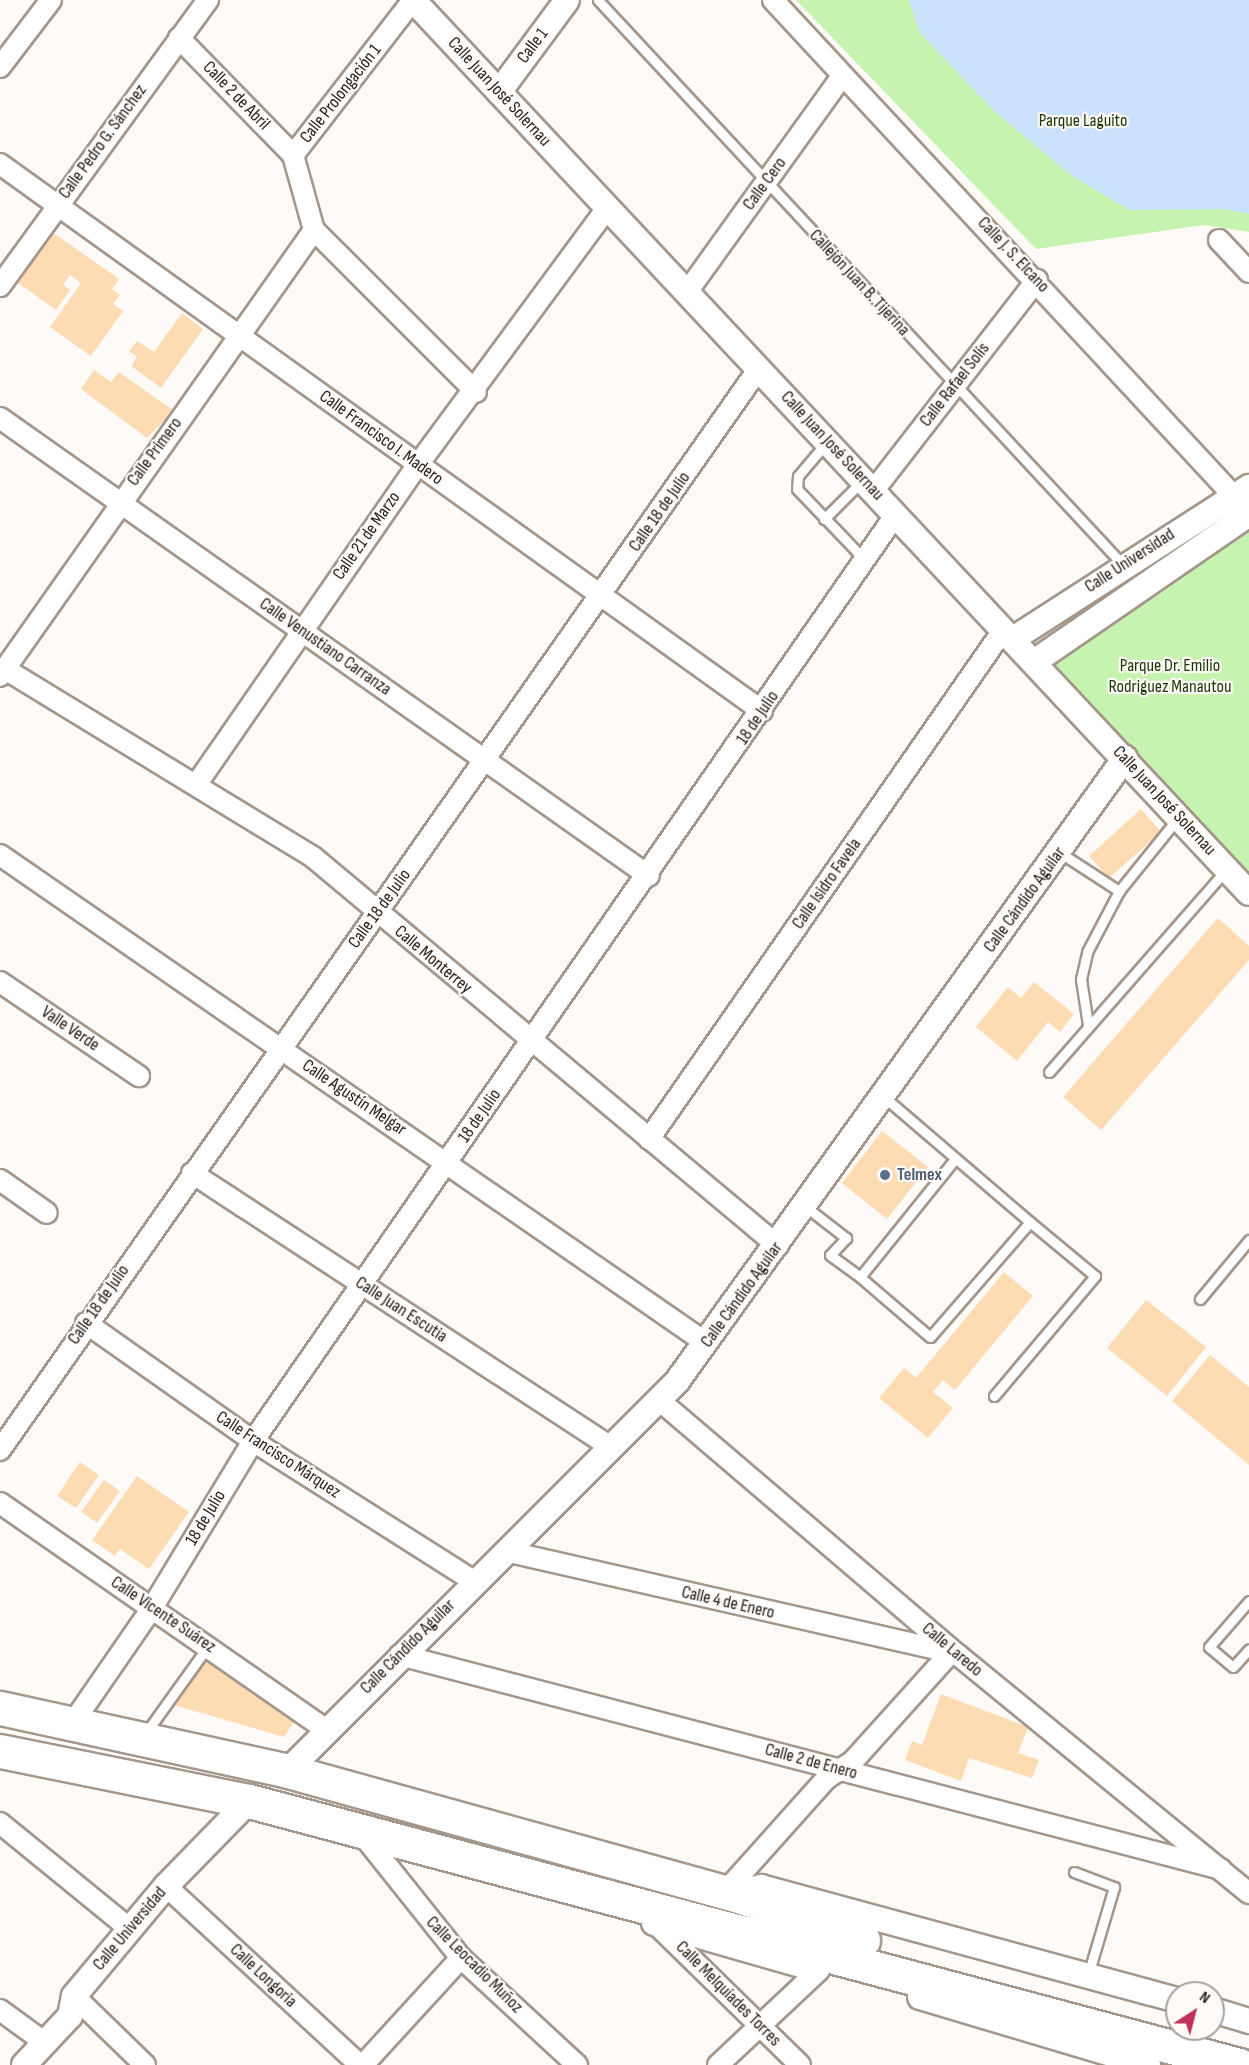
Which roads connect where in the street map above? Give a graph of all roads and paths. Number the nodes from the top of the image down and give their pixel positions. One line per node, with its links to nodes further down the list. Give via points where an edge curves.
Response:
1 (51, 0): 8 (street)
2 (207, 0): 7 (street, Calle Pedro G. Sánchez)
3 (413, 0): 10 (street, Calle Juan José Solernau); 11 (street, Calle Prolongación 1)
4 (567, 0): 10 (street, Calle 1)
5 (598, 0): 13 (lane, Callejón Juan B. Tijerina)
6 (773, 0): 9 (street, Calle J. S. Elcano)
7 (179, 38): 11 (street, Calle 2 de Abril); 14 (street, Calle Pedro G. Sánchez)
8 (0, 67)
9 (842, 76): 13 (street, Calle Cero); 19 (street, Calle J. S. Elcano)
10 (499, 92): 15 (street, Calle Juan José Solernau)
11 (293, 155): 16 (street, Calle Prolongación 1)
12 (0, 164): 14 (street, Calle Francisco I. Madero)
13 (766, 182): 21 (street, Calle Cero); 24 (lane, Callejón Juan B. Tijerina)
14 (57, 205): 20 (street, Calle Pedro G. Sánchez); 22 (street, Calle Francisco I. Madero)
15 (608, 207): 21 (street, Calle Juan José Solernau); 25 (street, Calle 21 de Marzo)
16 (314, 230): 22 (street, Calle Primero); 25 (street)
17 (1219, 240): 18 (street)
18 (1249, 272)
19 (1037, 280): 24 (street, Calle Rafael Solís); 31 (street, Calle J. S. Elcano)
20 (0, 286)
21 (687, 292): 23 (street, Calle Juan José Solernau)
22 (241, 334): 28 (street, Calle Francisco I. Madero); 30 (street, Calle Primero)
23 (759, 368): 27 (street, Calle Juan José Solernau); 36 (street, Calle 18 de Julio)
24 (954, 386): 29 (street, Calle Rafael Solís); 35 (lane, Callejón Juan B. Tijerina)
25 (476, 392): 28 (street, Calle 21 de Marzo)
26 (0, 418): 30 (street, Calle Venustiano Carranza)
27 (828, 442): 29 (street, Calle Juan José Solernau); 33 (lane, via 798,476 797,489)
28 (417, 466): 36 (street, Calle Francisco I. Madero); 37 (street, Calle 21 de Marzo)
29 (869, 485): 32 (street, Calle Juan José Solernau); 33 (lane)
30 (118, 503): 37 (street, Calle Venustiano Carranza); 40 (street, Calle Primero)
31 (1245, 503): 35 (street, Calle Universidad); 39 (street, Calle Universidad)
32 (896, 514): 34 (street, 18 de Julio); 38 (street, Calle Juan José Solernau)
33 (824, 519): 34 (lane)
34 (864, 559): 41 (street, 18 de Julio)
35 (1123, 565): 38 (street, Calle Universidad)
36 (601, 597): 41 (street, Calle Francisco I. Madero); 43 (street, Calle 18 de Julio)
37 (301, 630): 43 (street, Calle Venustiano Carranza); 44 (street, Calle 21 de Marzo)
38 (1009, 634): 39 (street, Calle Juan José Solernau); 60 (street, Calle Isidro Favela)
39 (1034, 662): 42 (street, Calle Juan José Solernau)
40 (2, 672): 44 (street, Calle Monterrey)
41 (762, 711): 49 (street, 18 de Julio)
42 (1125, 758): 45 (street, Calle Juan José Solernau); 46 (street, Calle Cándido Aguilar)
43 (486, 760): 49 (street, Calle Venustiano Carranza); 52 (street, Calle 18 de Julio)
44 (198, 782): 52 (street, Calle Monterrey, via 313,857)
45 (1179, 817): 48 (street, Calle Juan José Solernau); 50 (lane)
46 (1059, 852): 50 (lane); 59 (street, Calle Cándido Aguilar)
47 (0, 855): 56 (street, Calle Agustín Melgar)
48 (1227, 869): 51 (street, Calle Juan José Solernau); 54 (lane)
49 (649, 876): 55 (street, 18 de Julio)
50 (1119, 891): 54 (lane, via 1083,970)
51 (1249, 893)
52 (377, 913): 55 (street, Calle Monterrey); 56 (street, Calle 18 de Julio)
53 (0, 982): 58 (street, Valle Verde)
54 (1089, 1025): 57 (lane)
55 (531, 1043): 60 (street, Calle Monterrey); 62 (street, 18 de Julio)
56 (279, 1047): 62 (street, Calle Agustín Melgar); 63 (street, Calle 18 de Julio)
57 (1049, 1072)
58 (139, 1076)
59 (884, 1097): 61 (lane); 65 (street, Calle Cándido Aguilar)
60 (649, 1139): 69 (street, Calle Monterrey)
61 (956, 1159): 67 (lane); 70 (lane)
62 (448, 1162): 71 (street, 18 de Julio); 74 (street, Calle Agustín Melgar)
63 (192, 1173): 71 (street, Calle Juan Escutia); 73 (street, Calle 18 de Julio)
64 (0, 1180): 66 (street)
65 (806, 1207): 69 (street, Calle Cándido Aguilar); 70 (lane, via 846,1238 830,1255)
66 (47, 1213)
67 (1030, 1222): 70 (lane, via 930,1337); 75 (lane, via 1095,1276)
68 (1249, 1240): 72 (lane)
69 (778, 1246): 74 (street, Calle Cándido Aguilar)
70 (860, 1277)
71 (363, 1285): 77 (street, 18 de Julio); 78 (street, Calle Juan Escutia)
72 (1200, 1299)
73 (86, 1323): 77 (street, Calle Francisco Márquez); 79 (street, Calle 18 de Julio)
74 (705, 1343): 76 (street, Calle Cándido Aguilar)
75 (994, 1396)
76 (659, 1400): 78 (street, Calle Cándido Aguilar); 87 (street, Calle Laredo)
77 (253, 1441): 82 (street, Calle Francisco Márquez); 84 (street, 18 de Julio)
78 (609, 1446): 81 (street, Calle Cándido Aguilar)
79 (0, 1450)
80 (0, 1503): 84 (street, Calle Vicente Suárez)
81 (505, 1551): 82 (street, Calle Cándido Aguilar); 87 (street, Calle 4 de Enero)
82 (474, 1581): 88 (street, Calle Cándido Aguilar)
83 (1249, 1601): 86 (lane, via 1209,1647 1233,1667)
84 (152, 1608): 85 (street, Calle Vicente Suárez); 90 (street, 18 de Julio)
85 (208, 1646): 91 (street, Calle Vicente Suárez); 92 (lane)
86 (1249, 1649)
87 (955, 1654): 94 (street); 99 (street, Calle Laredo)
88 (400, 1655): 91 (street, Calle Cándido Aguilar); 94 (street, Calle 2 de Enero)
89 (0, 1708): 90 (highway)
90 (72, 1724): 92 (highway)
91 (325, 1729): 95 (street, Calle Cándido Aguilar)
92 (142, 1738): 95 (highway)
93 (0, 1751): 96 (highway)
94 (840, 1770): 99 (street, Calle 2 de Enero); 102 (street)
95 (288, 1771): 102 (highway)
96 (249, 1801): 98 (highway); 101 (street, Calle Universidad)
97 (0, 1823): 106 (street)
98 (358, 1829): 104 (highway); 108 (street, Calle Leocadio Muñoz)
99 (1221, 1869): 103 (street, Calle Laredo)
100 (1074, 1872): 109 (lane, via 1114,1887)
101 (166, 1886): 106 (street, Calle Universidad); 122 (street, Calle Longoria)
102 (729, 1893): 107 (highway); 109 (street, via 761,1887)
103 (1249, 1893)
104 (617, 1899): 105 (street); 107 (highway)
105 (656, 1923): 107 (street); 115 (street, Calle Melquíades Torres)
106 (130, 1929): 110 (street, Calle Universidad)
107 (829, 1952): 115 (street); 116 (highway); 120 (street); 126 (highway)
108 (461, 1958): 122 (street); 123 (street, Calle Leocadio Muñoz)
109 (1088, 1975): 111 (street)
110 (74, 1996): 119 (street, Calle Universidad, via 70,2016); 121 (street)
111 (1165, 1997)
112 (0, 2010): 119 (street)
113 (1225, 2014): 114 (street)
114 (1249, 2021)
115 (760, 2024): 124 (street); 125 (street, Calle Melquíades Torres)
116 (1165, 2024)
117 (1225, 2040): 118 (highway)
118 (1249, 2047)
119 (34, 2057)
120 (1136, 2064)
121 (145, 2065)
122 (361, 2065)
123 (577, 2065)
124 (718, 2065)
125 (800, 2065)
126 (1239, 2065)

